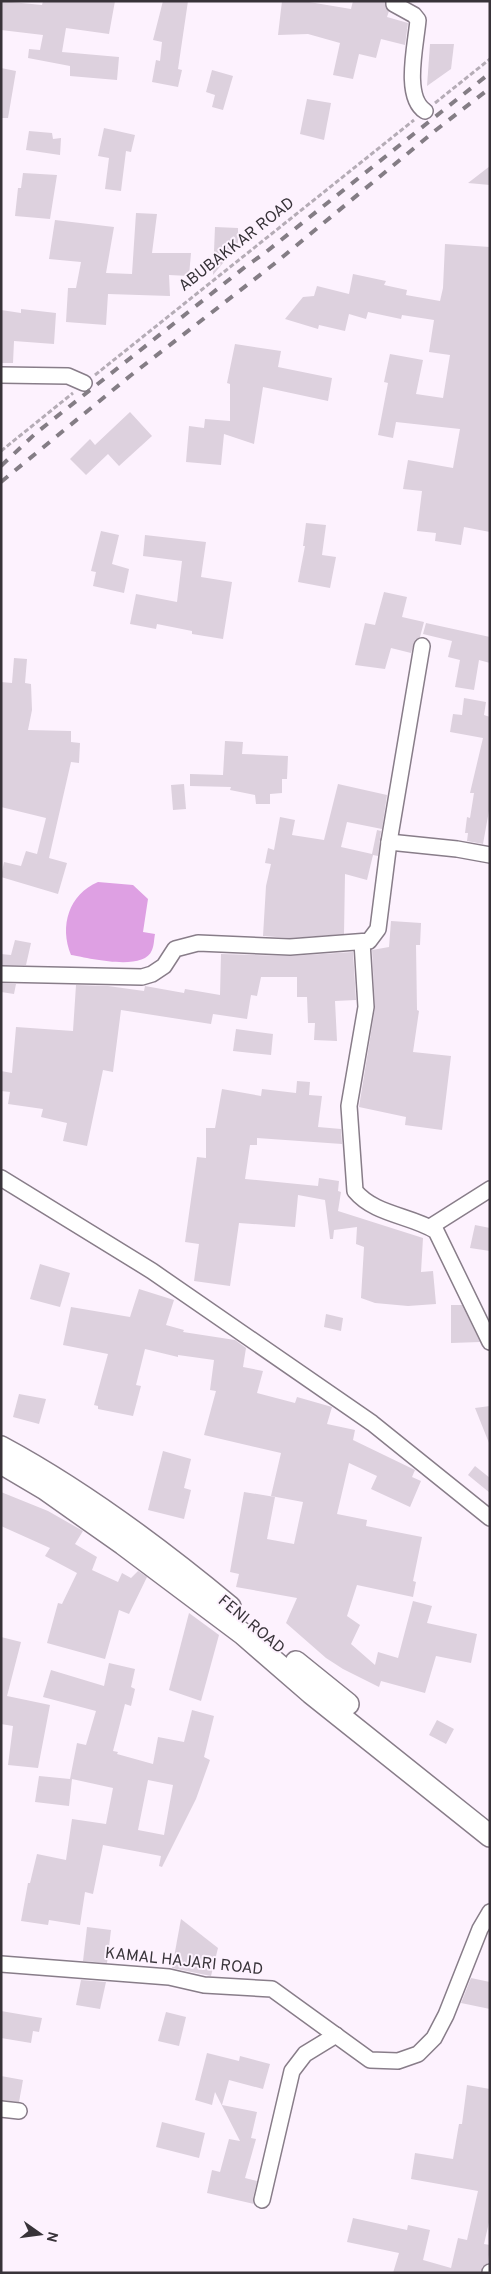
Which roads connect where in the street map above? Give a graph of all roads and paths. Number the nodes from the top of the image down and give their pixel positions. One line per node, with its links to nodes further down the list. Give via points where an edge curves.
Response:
1 (394, 1): 3 (street, via 418,20 413,95 418,106)
2 (490, 59): 3 (path, ABUBAKKAR ROAD)
3 (425, 111): 5 (path, ABUBAKKAR ROAD)
4 (1, 375): 5 (street, via 68,376)
5 (84, 383): 6 (path, ABUBAKKAR ROAD)
6 (1, 451)
7 (422, 646): 8 (street)
8 (390, 842): 9 (street); 10 (street, via 378,929 369,941)
9 (490, 854)
10 (362, 942): 11 (street, via 290,947 198,943 175,949 164,966 152,974 134,978); 14 (street, via 366,1007 349,1106 355,1191 378,1208)
11 (1, 974)
12 (1, 1178): 18 (street, via 152,1271 372,1423)
13 (490, 1189): 14 (street)
14 (430, 1227): 15 (street, via 448,1251 455,1273)
15 (490, 1342)
16 (1, 1447): 19 (main road, FENI ROAD, via 46,1471 188,1572)
17 (1, 1464): 20 (main road, via 68,1506 243,1634 311,1693)
18 (490, 1518)
19 (490, 1818)
20 (490, 1836)
21 (490, 1912): 23 (street, KAMAL HAJARI ROAD, via 438,2031 418,2054 398,2061 370,2060)
22 (1, 1964): 23 (street, KAMAL HAJARI ROAD, via 272,1989)
23 (336, 2035): 26 (street, via 305,2054 292,2071)
24 (1, 2109): 25 (street)
25 (19, 2111)
26 (262, 2200)

